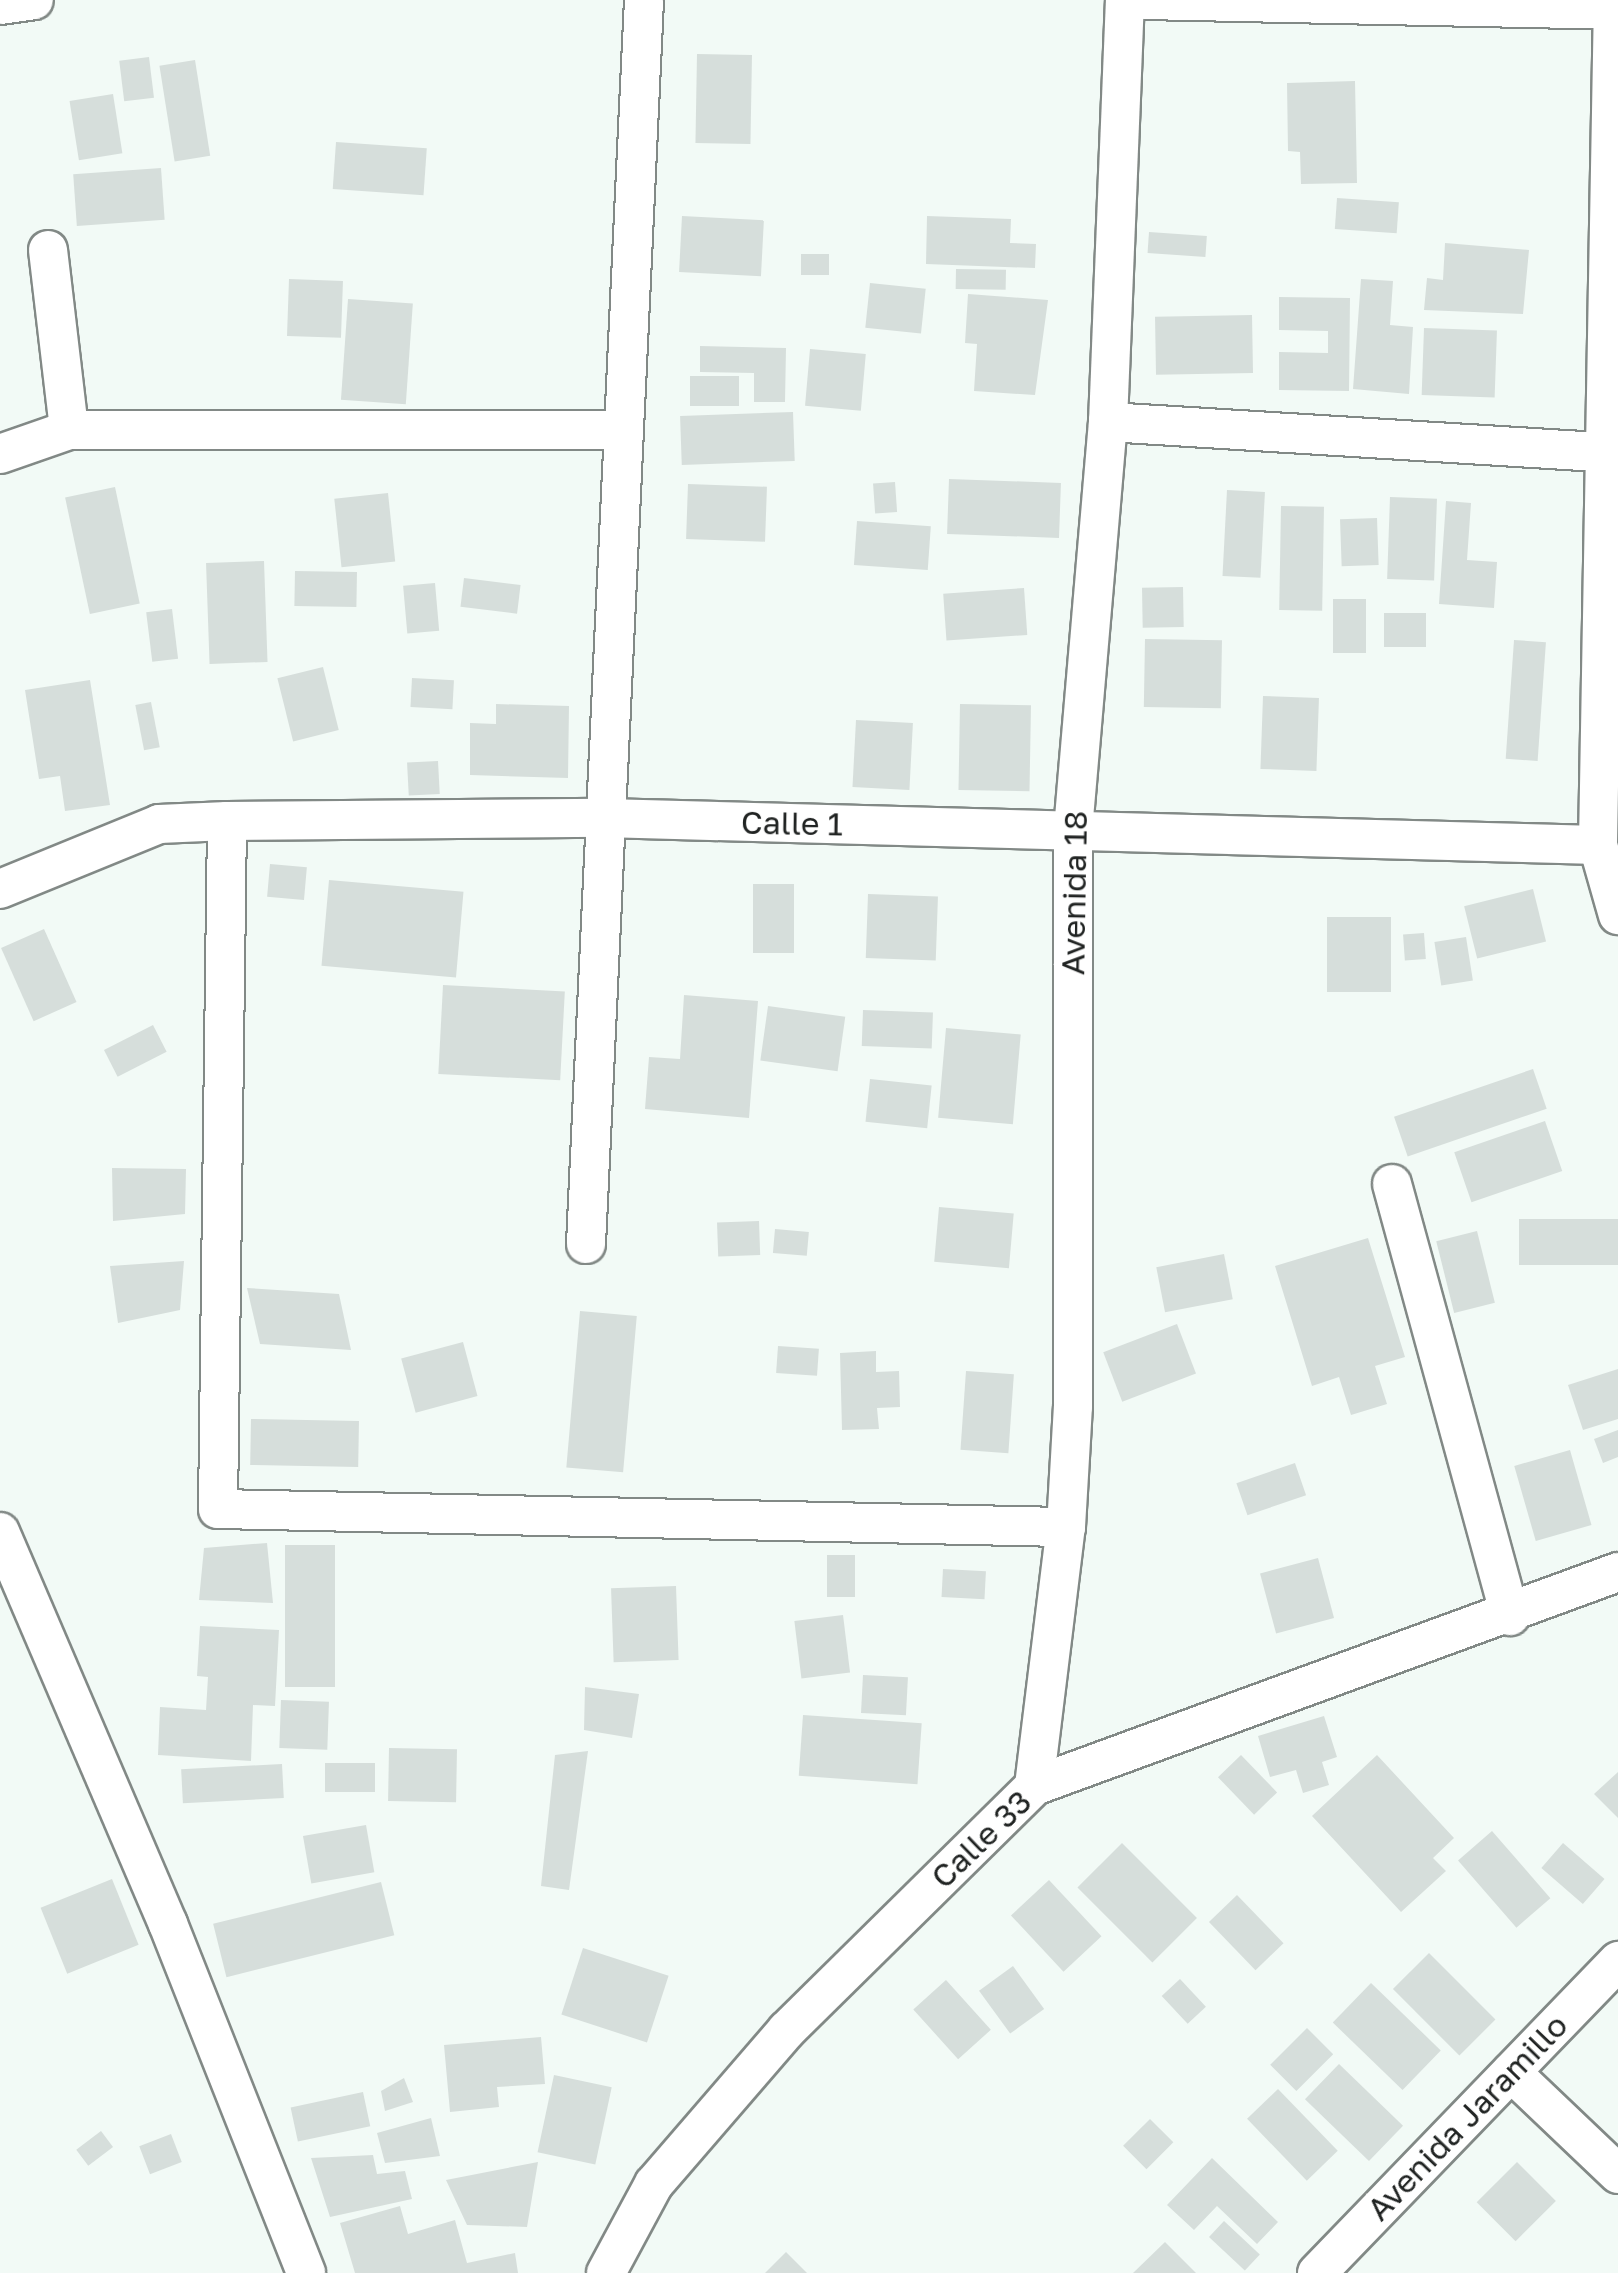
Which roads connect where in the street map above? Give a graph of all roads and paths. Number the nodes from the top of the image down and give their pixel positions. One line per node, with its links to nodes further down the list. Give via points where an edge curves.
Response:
1 (34, 0): 5 (street)
2 (644, 0): 10 (street)
3 (1125, 0): 8 (street, Avenida 18)
4 (1144, 0): 6 (street)
5 (0, 5)
6 (1614, 7): 11 (street)
7 (48, 250): 9 (street)
8 (1108, 422): 11 (street); 16 (street, Avenida 18)
9 (68, 430): 10 (street); 12 (street)
10 (620, 430): 14 (street)
11 (1604, 452): 13 (street)
12 (0, 454)
13 (1608, 782): 17 (street)
14 (604, 818): 15 (street, Calle 1); 16 (street, Calle 1); 21 (street)
15 (227, 821): 18 (street, Calle 1, via 159,824); 22 (street, via 218,1509)
16 (1072, 830): 17 (street, Calle 1); 22 (street, Avenida 18)
17 (1598, 845): 19 (street)
18 (0, 889)
19 (1618, 915)
20 (1392, 1184): 25 (street)
21 (586, 1244)
22 (1066, 1527): 26 (street, Avenida 18)
23 (0, 1532): 30 (street, via 168,1924)
24 (1618, 1572): 25 (street, Calle 33)
25 (1510, 1616): 26 (street, Calle 33)
26 (1034, 1786): 31 (street, Calle 33, via 787,2030 654,2184)
27 (1618, 1962): 28 (street, Avenida Jaramillo)
28 (1511, 2072): 29 (street); 32 (street, Avenida Jaramillo)
29 (1618, 2174)
30 (306, 2273)
31 (606, 2273)
32 (1317, 2273)

